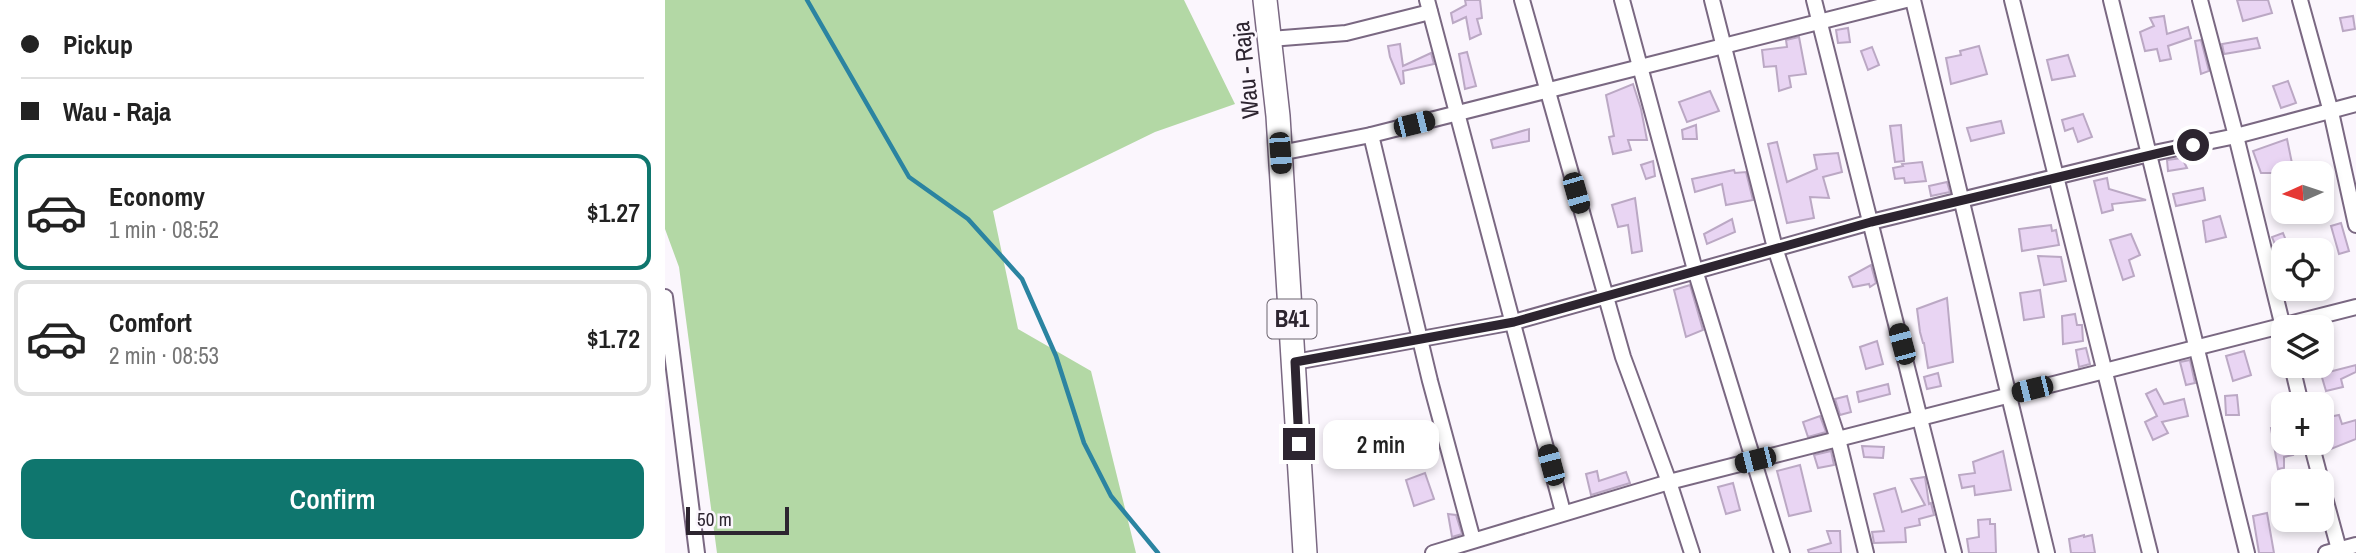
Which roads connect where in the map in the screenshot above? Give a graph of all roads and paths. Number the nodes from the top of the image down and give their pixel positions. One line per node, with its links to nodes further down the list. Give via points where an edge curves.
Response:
1 (1265, 0): 14 (main road, Wau - Raja / B41)
2 (1522, 0): 17 (street)
3 (1622, 0): 16 (street)
4 (1712, 0): 15 (street)
5 (1814, 0): 13 (street)
6 (1906, 0): 13 (street)
7 (1913, 0): 26 (street)
8 (2011, 0): 25 (street)
9 (2111, 0): 24 (street)
10 (2200, 0): 22 (street)
11 (2300, 0): 19 (street)
12 (1429, 6): 14 (street, via 1346,33); 20 (street)
13 (1820, 22): 15 (street); 27 (street)
14 (1271, 39): 23 (main road, Wau - Raja / B41)
15 (1724, 46): 16 (street); 29 (street)
16 (1640, 67): 17 (street); 30 (street)
17 (1546, 91): 20 (street); 31 (street)
18 (2356, 104): 19 (street)
19 (2331, 112): 22 (street); 28 (street)
20 (1456, 113): 21 (street); 36 (street)
21 (1371, 135): 23 (street); 38 (street)
22 (2236, 136): 24 (street); 34 (street)
23 (1280, 153): 40 (main road, Wau - Raja / B41)
24 (2149, 154): 25 (street); 39 (street)
25 (2056, 177): 26 (street); 41 (street)
26 (1961, 200): 27 (street); 42 (street)
27 (1871, 222): 29 (street); 44 (street)
28 (2356, 225)
29 (1775, 248): 30 (street); 45 (street)
30 (1695, 270): 31 (street); 46 (street)
31 (1606, 295): 36 (street); 47 (street, via 1623,357)
32 (665, 297): 43 (street)
33 (2356, 307): 35 (street)
34 (2280, 315)
35 (2328, 315)
36 (1514, 322): 38 (street); 48 (street)
37 (2271, 331): 39 (street)
38 (1421, 340): 40 (street); 50 (street)
39 (2196, 347): 41 (street); 62 (street)
40 (1295, 362): 54 (main road, Wau - Raja / B41)
41 (2104, 371): 42 (street); 61 (street)
42 (2008, 395): 44 (street); 60 (street)
43 (671, 403): 53 (street)
44 (1920, 418): 45 (street); 59 (street)
45 (1838, 439): 46 (street); 58 (street)
46 (1755, 460): 47 (street); 57 (street)
47 (1669, 482): 48 (street); 56 (street)
48 (1563, 512): 50 (street)
49 (2331, 532): 52 (street)
50 (1473, 540): 55 (street)
51 (2356, 545): 52 (street)
52 (2335, 552)
53 (697, 553)
54 (1305, 553)
55 (1433, 553)
56 (1692, 553)
57 (1782, 553)
58 (1866, 553)
59 (1954, 553)
60 (2047, 553)
61 (2150, 553)
62 (2247, 553)

